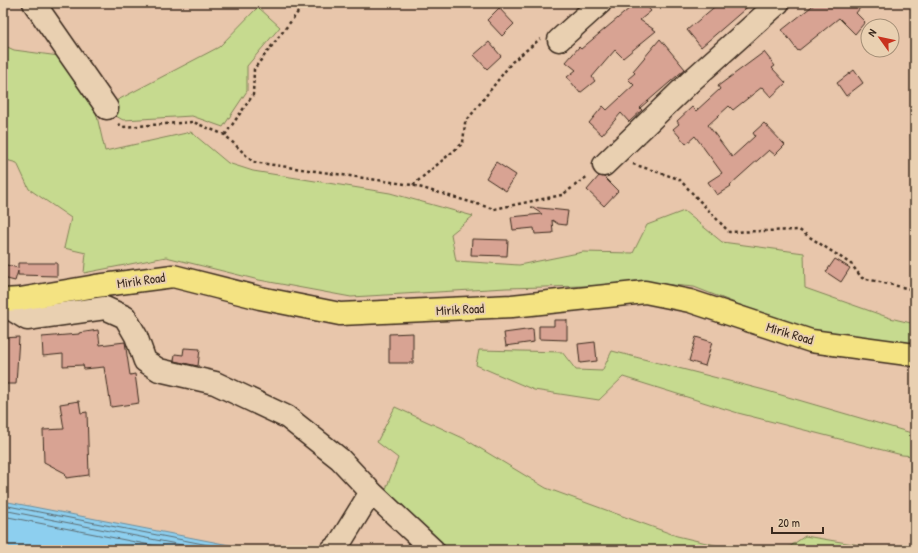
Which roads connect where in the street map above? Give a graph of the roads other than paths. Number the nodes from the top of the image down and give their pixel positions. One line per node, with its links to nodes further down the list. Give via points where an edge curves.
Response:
1 (34, 3): 5 (street)
2 (600, 3): 4 (street)
3 (778, 3): 6 (street, via 691,81)
4 (559, 40)
5 (107, 108)
6 (604, 165)
7 (3, 300): 9 (main road, Mirik Road, via 173,276 260,298 340,314 512,306 645,292 690,301 811,341)
8 (3, 304): 10 (street, via 27,319 105,308 125,317 136,336 145,361 158,370 215,383 287,417 340,459)
9 (915, 355)
10 (372, 492): 11 (street, via 339,544); 12 (street)
11 (332, 550)
12 (433, 550)

